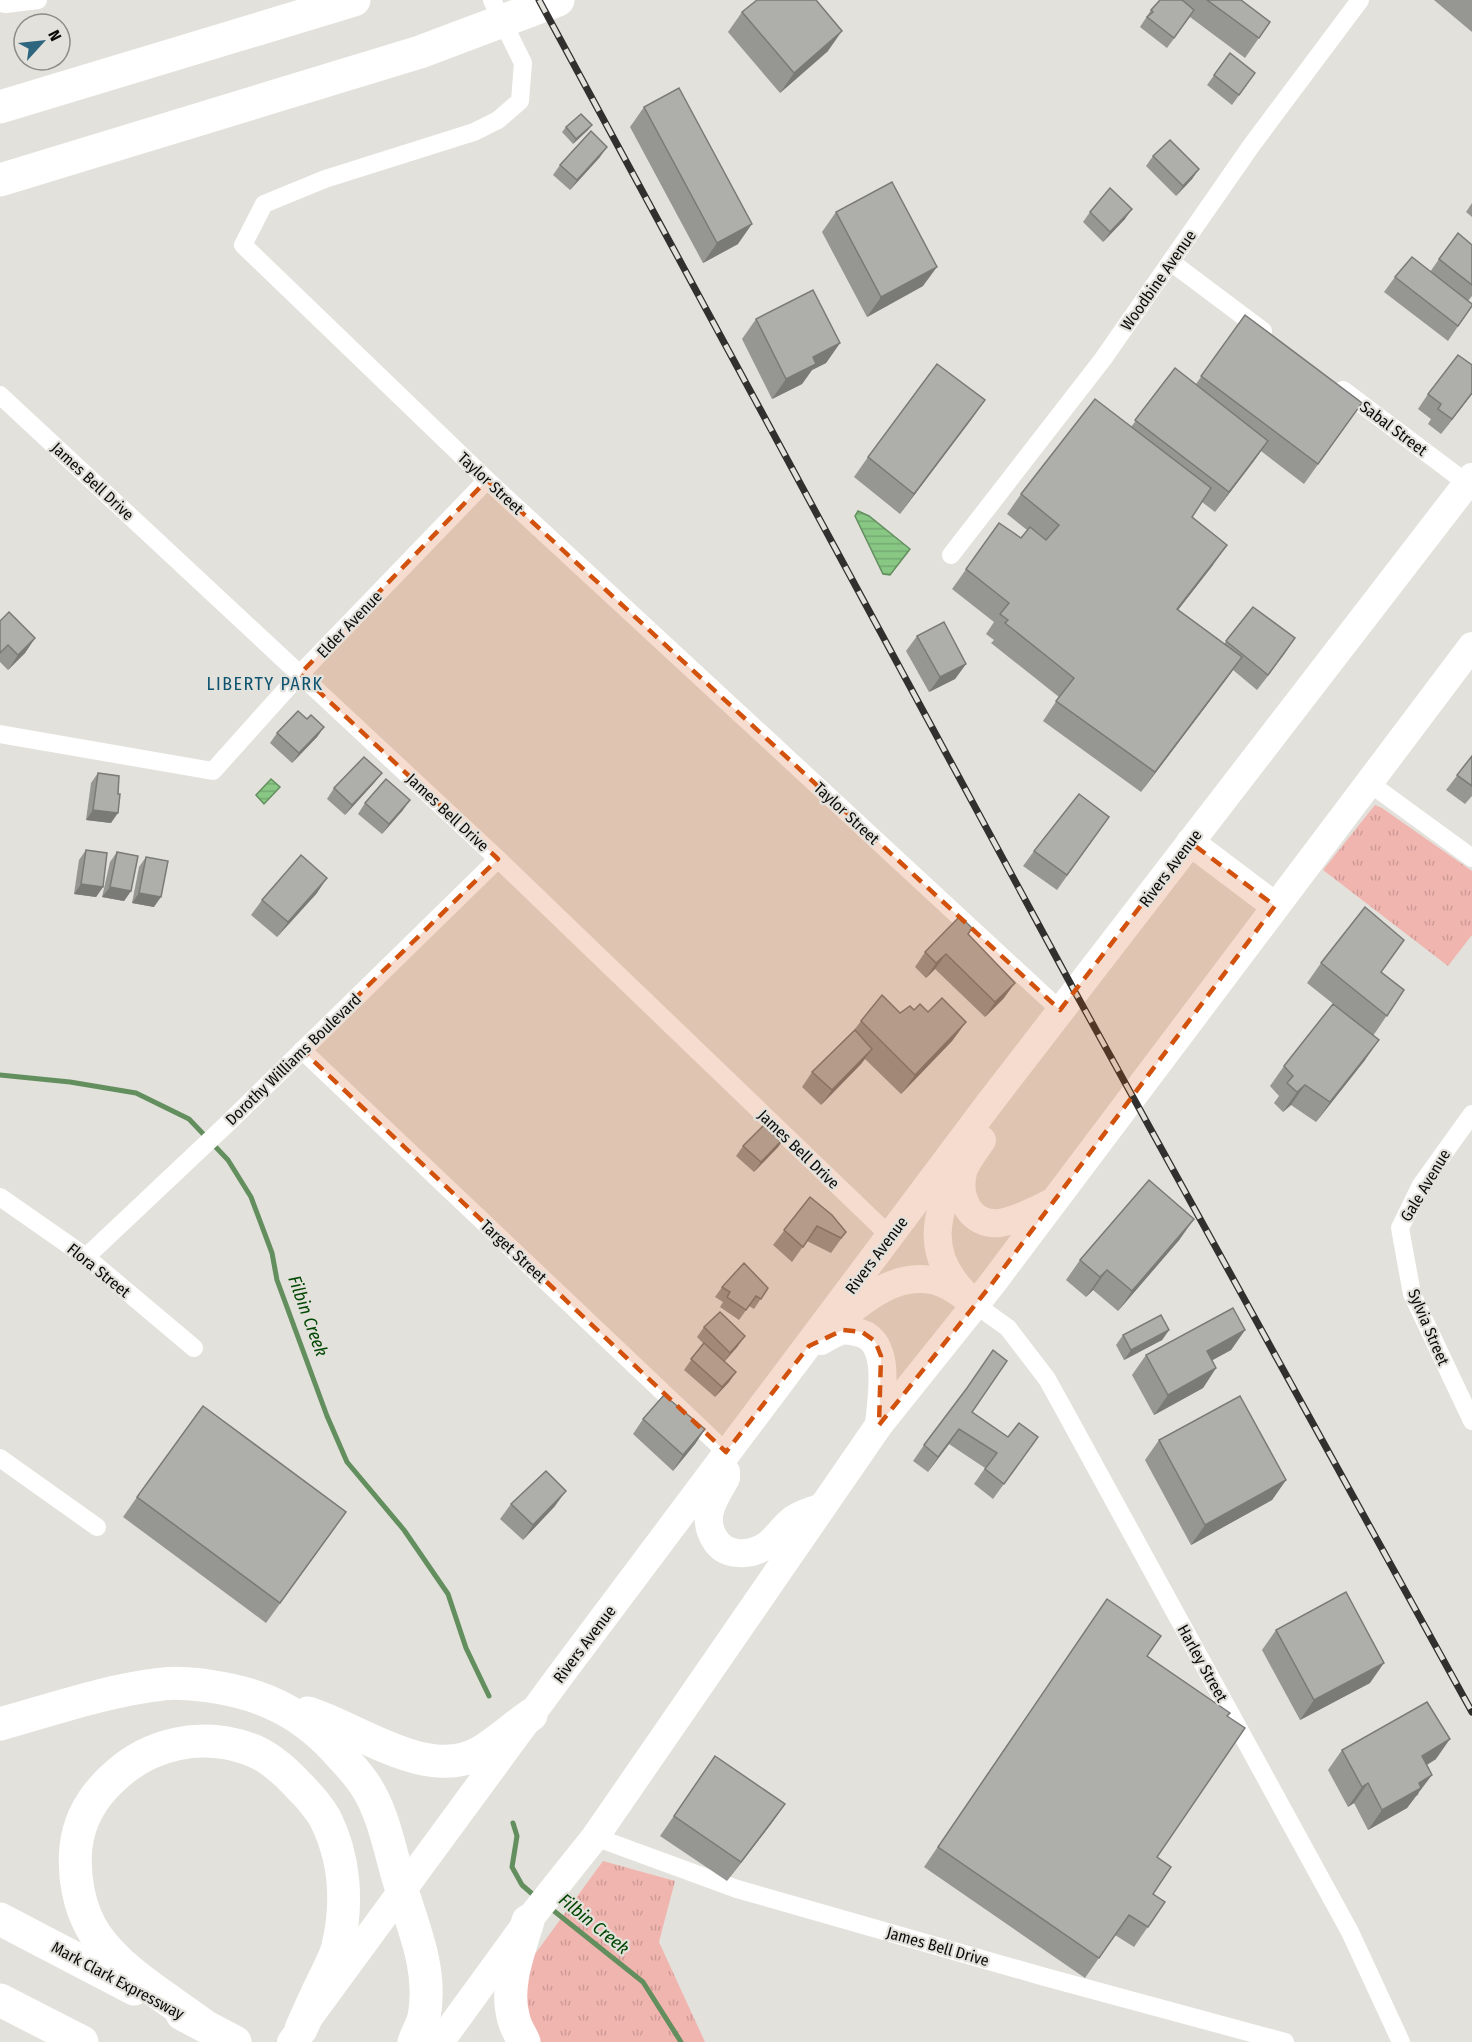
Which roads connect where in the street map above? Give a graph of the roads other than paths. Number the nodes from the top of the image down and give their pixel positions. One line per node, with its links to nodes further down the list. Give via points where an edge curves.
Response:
1 (38, 0): 6 (street)
2 (354, 0): 7 (highway)
3 (492, 0): 13 (street, Taylor Street, via 523,63 520,101 498,120 474,132 325,179 264,204 243,245)
4 (558, 0): 8 (highway, via 420,52)
5 (1360, 0): 9 (street, Woodbine Avenue)
6 (0, 3)
7 (0, 107)
8 (0, 180)
9 (1171, 262): 10 (street); 15 (street, Woodbine Avenue, via 1103,359)
10 (1272, 338)
11 (1328, 379): 14 (street, Sabal Street)
12 (0, 395): 17 (street, James Bell Drive)
13 (487, 480): 17 (street, Elder Avenue); 24 (street, Taylor Street)
14 (1470, 482): 20 (main road, Rivers Avenue)
15 (951, 555)
16 (1472, 646): 19 (main road)
17 (300, 674): 18 (street, Elder Avenue, via 213,771); 22 (street, James Bell Drive)
18 (0, 734)
19 (1368, 782): 21 (street); 23 (main road)
20 (1190, 842): 23 (main road); 24 (main road, Rivers Avenue)
21 (1472, 858)
22 (498, 859): 25 (street, Dorothy Williams Boulevard); 32 (street, James Bell Drive)
23 (1275, 906): 30 (main road)
24 (1060, 1010): 26 (main road, Rivers Avenue)
25 (302, 1050): 33 (street, Dorothy Williams Boulevard); 39 (street, Target Street)
26 (988, 1105): 28 (main road, Rivers Avenue); 30 (main road, via 983,1139 964,1170 964,1205 982,1221 999,1223)
27 (1472, 1114): 31 (street, Gale Avenue, via 1421,1185)
28 (960, 1142): 32 (main road, Rivers Avenue); 34 (main road, via 958,1164 939,1215 937,1243 952,1281)
29 (0, 1197): 33 (street, Flora Street)
30 (1054, 1202): 34 (main road)
31 (1400, 1228): 37 (street, Sylvia Street, via 1412,1294)
32 (890, 1236): 35 (main road, Rivers Avenue)
33 (86, 1257): 36 (street, Flora Street)
34 (975, 1305): 35 (main road, via 933,1280 891,1284); 38 (main road); 59 (street, Harley Street, via 1008,1328 1047,1379 1350,1932)
35 (809, 1346): 38 (main road, via 843,1330 862,1332 875,1341 882,1373); 39 (main road, Rivers Avenue)
36 (194, 1348)
37 (1472, 1421)
38 (879, 1425): 41 (main road)
39 (726, 1452): 41 (main road, via 726,1478 708,1512 710,1531 718,1545 734,1553 750,1552 768,1544 792,1520); 44 (main road, Rivers Avenue)
40 (0, 1458): 42 (street)
41 (824, 1505): 46 (main road)
42 (97, 1527)
43 (265, 1699): 44 (highway, via 324,1718 429,1761 450,1762 478,1753); 45 (highway, via 229,1689 166,1683 91,1698); 47 (highway, via 326,1738 366,1786 379,1814)
44 (531, 1714): 47 (main road, Rivers Avenue)
45 (0, 1724)
46 (595, 1837): 49 (main road); 58 (street, James Bell Drive, via 737,1889)
47 (402, 1891): 52 (main road, Rivers Avenue); 55 (highway, via 426,1972 424,2018)
48 (0, 1919): 51 (highway, Mark Clark Expressway)
49 (528, 1921): 56 (main road); 57 (highway, via 516,1960 511,1997 513,2019)
50 (0, 2000): 53 (highway)
51 (202, 2024): 52 (highway, via 125,1968 96,1936 80,1901 75,1854 86,1811 120,1771 159,1748 203,1740 250,1749 274,1763 313,1800 335,1841 344,1891 338,1949); 54 (highway, Mark Clark Expressway)
52 (296, 2035)
53 (82, 2042)
54 (235, 2042)
55 (414, 2042)
56 (440, 2042)
57 (524, 2042)
58 (1285, 2042)
59 (1401, 2042)

